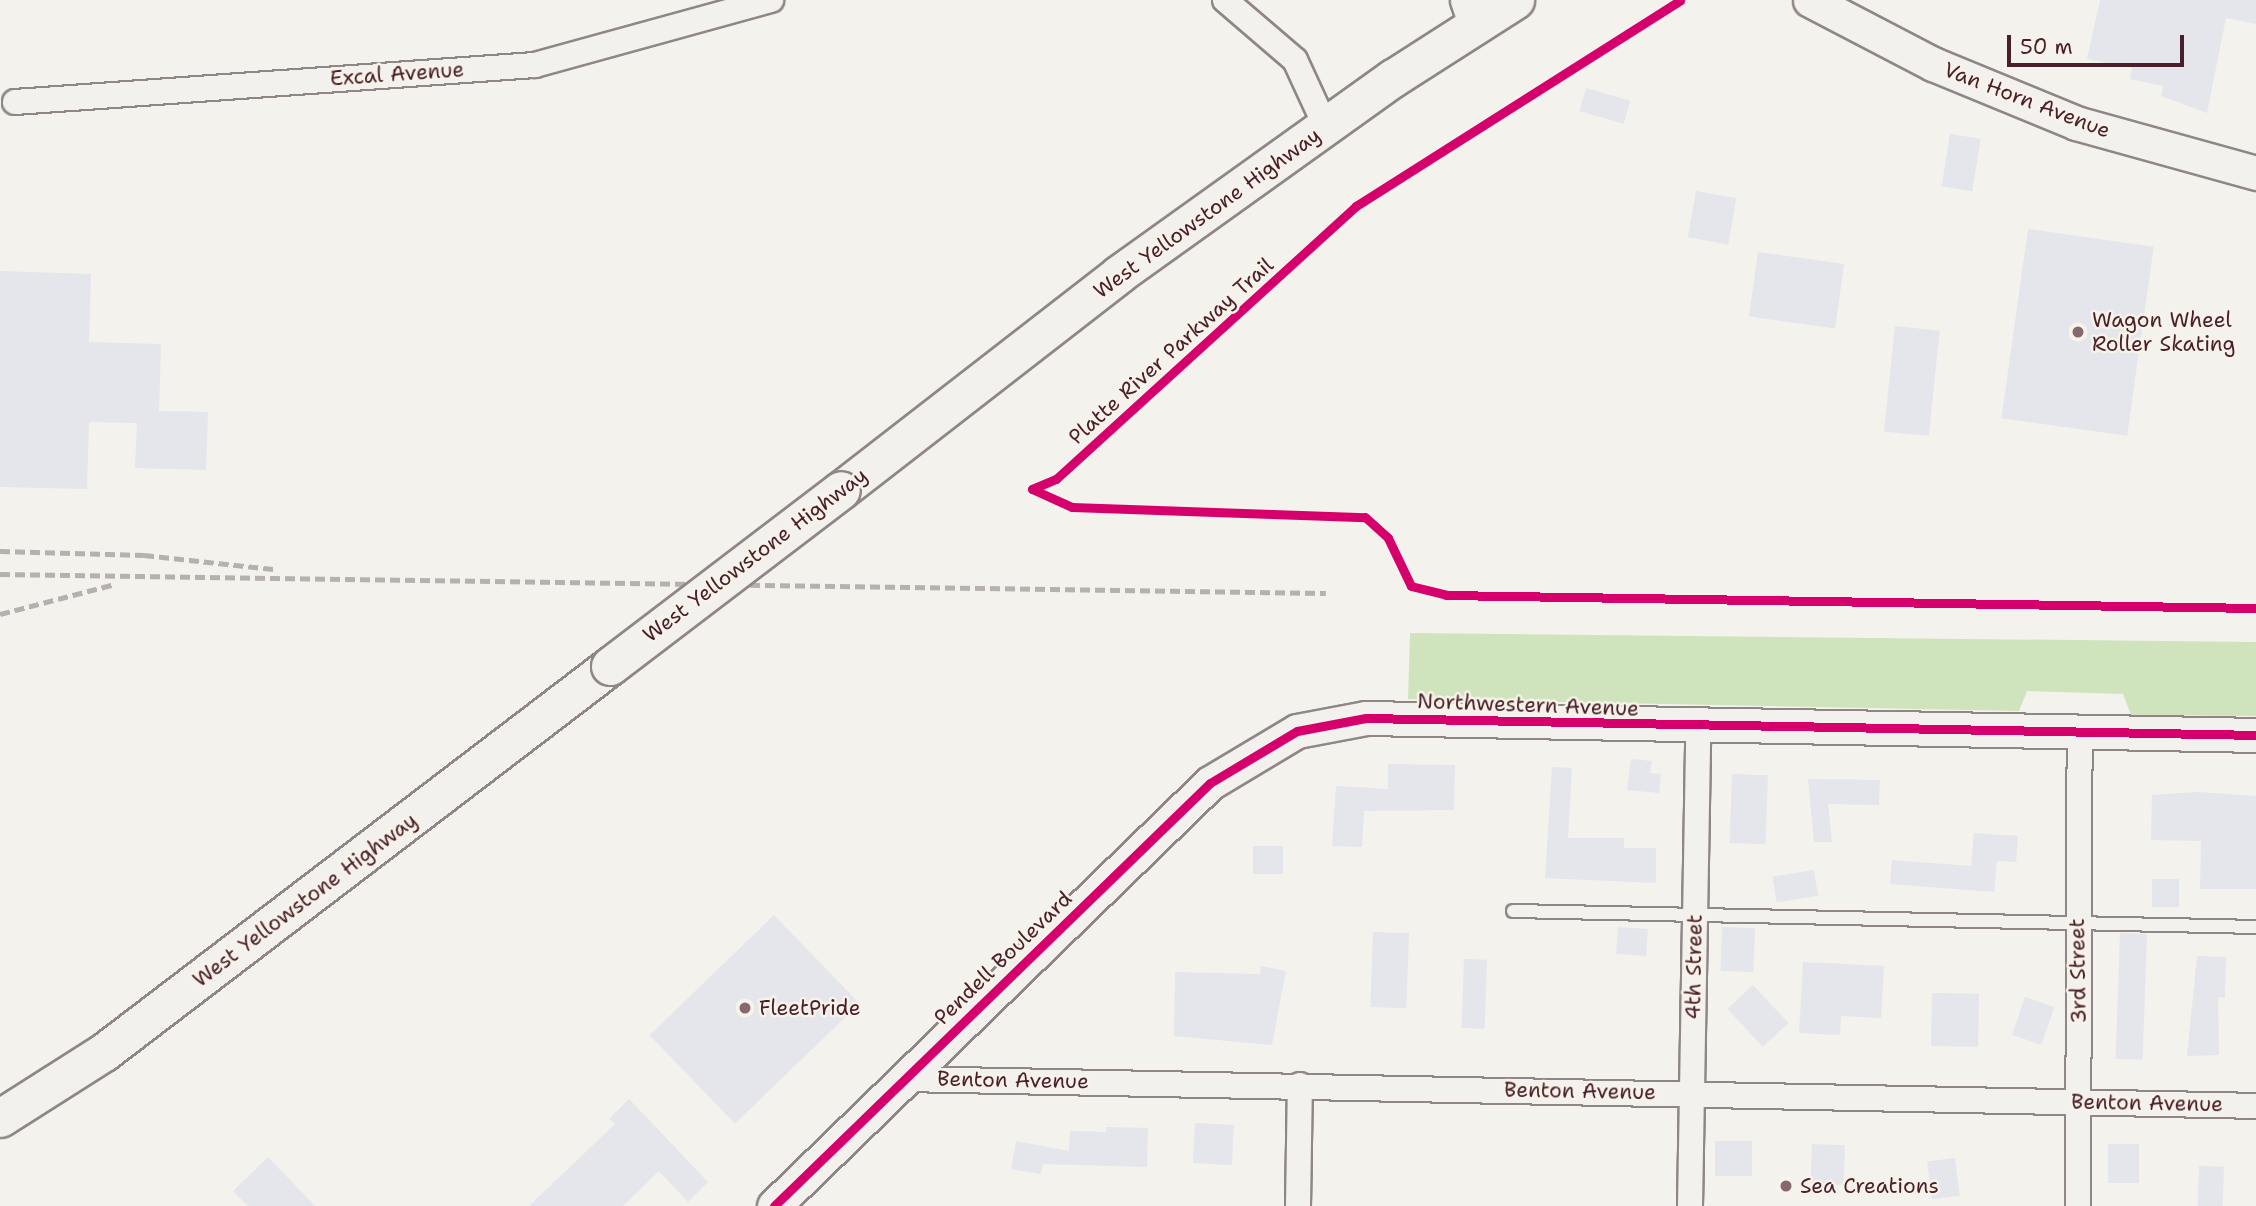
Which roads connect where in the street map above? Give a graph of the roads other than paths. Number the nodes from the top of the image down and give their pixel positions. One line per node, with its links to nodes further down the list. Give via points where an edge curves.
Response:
1 (771, 0): 6 (street, Excal Avenue, via 535,65)
2 (1225, 0): 7 (street, via 1295,60)
3 (1515, 0): 5 (main road, West Yellowstone Highway)
4 (1810, 0): 8 (street, Van Horn Avenue, via 1933,64 2076,123)
5 (1471, 11): 7 (main road, West Yellowstone Highway)
6 (15, 102)
7 (1326, 127): 22 (main road, West Yellowstone Highway, bridge, via 1119,274 104,1052)
8 (2256, 173)
9 (1698, 727): 11 (street, Northwestern Avenue); 12 (street, Northwestern Avenue, via 1366,718 1297,731); 14 (street, 4th Street)
10 (2256, 735): 11 (street, Northwestern Avenue)
11 (2080, 736): 15 (street, 3rd Street)
12 (1265, 745): 17 (street, Pendell Boulevard, via 1210,783)
13 (1513, 911): 14 (lane)
14 (1695, 919): 15 (lane); 19 (street, 4th Street)
15 (2077, 924): 16 (lane); 20 (street, 3rd Street)
16 (2256, 927)
17 (904, 1079): 18 (street, Benton Avenue); 23 (street, Pendell Boulevard)
18 (1300, 1085): 19 (street, Benton Avenue); 24 (street)
19 (1692, 1093): 20 (street, Benton Avenue); 25 (street, 4th Street)
20 (2079, 1102): 21 (street, Benton Avenue); 26 (street, 3rd Street)
21 (2256, 1106)
22 (0, 1118)
23 (775, 1206)
24 (1298, 1206)
25 (1690, 1206)
26 (2078, 1206)

